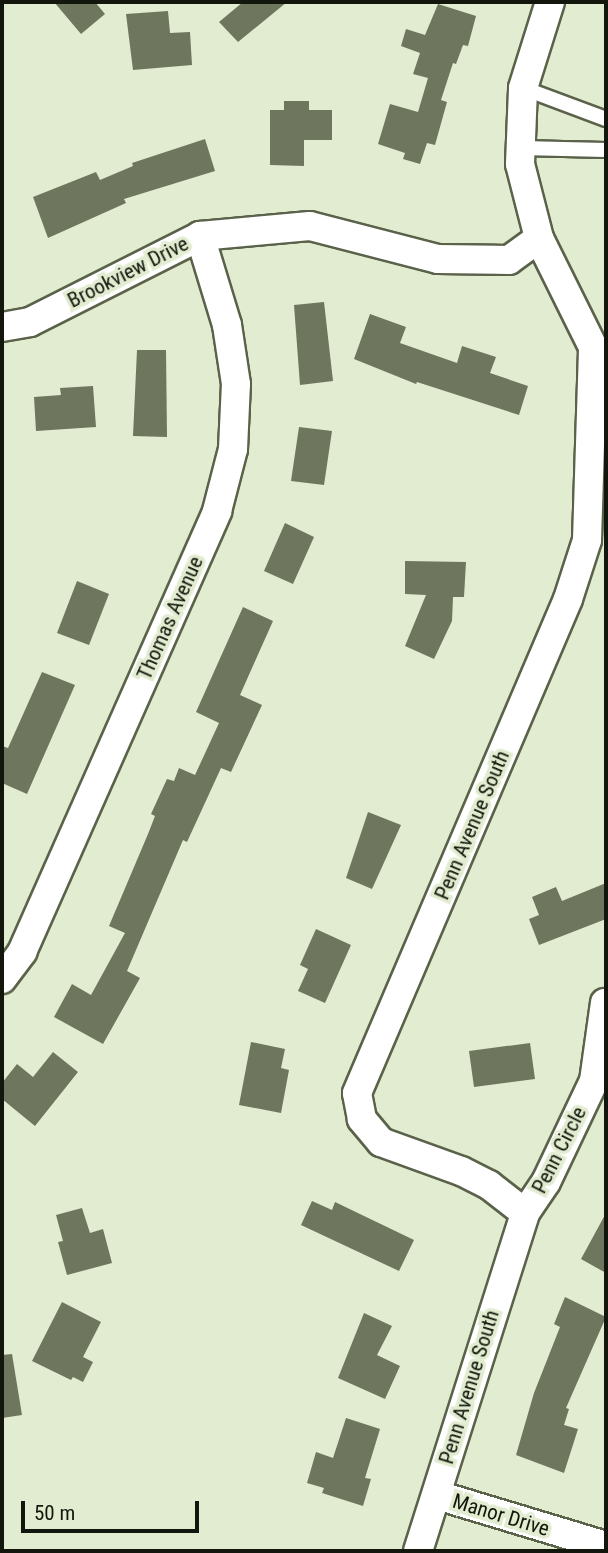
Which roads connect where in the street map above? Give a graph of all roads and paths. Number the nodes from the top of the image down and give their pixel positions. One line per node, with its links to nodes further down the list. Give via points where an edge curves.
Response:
1 (550, 2): 2 (street, Penn Avenue South)
2 (523, 88): 3 (lane); 4 (street, Penn Avenue South)
3 (606, 119)
4 (521, 148): 5 (lane); 7 (street, Penn Avenue South, via 520,164)
5 (606, 150)
6 (200, 236): 7 (street, Brookview Drive, via 310,226 438,259 485,260 509,260); 8 (street, Brookview Drive, via 30,322); 9 (street, Thomas Avenue, via 227,325 236,384 233,449 217,511 22,952)
7 (539, 237): 11 (street, Penn Avenue South, via 593,347 587,540 568,600 357,1093 362,1119 382,1142 461,1171 489,1185)
8 (2, 327)
9 (2, 979)
10 (605, 1003): 11 (street, Penn Circle, via 594,1081 546,1182)
11 (525, 1213): 12 (street, Penn Avenue South)
12 (437, 1495): 13 (street, Manor Drive); 14 (street, Penn Avenue South)
13 (606, 1546)
14 (418, 1551)

